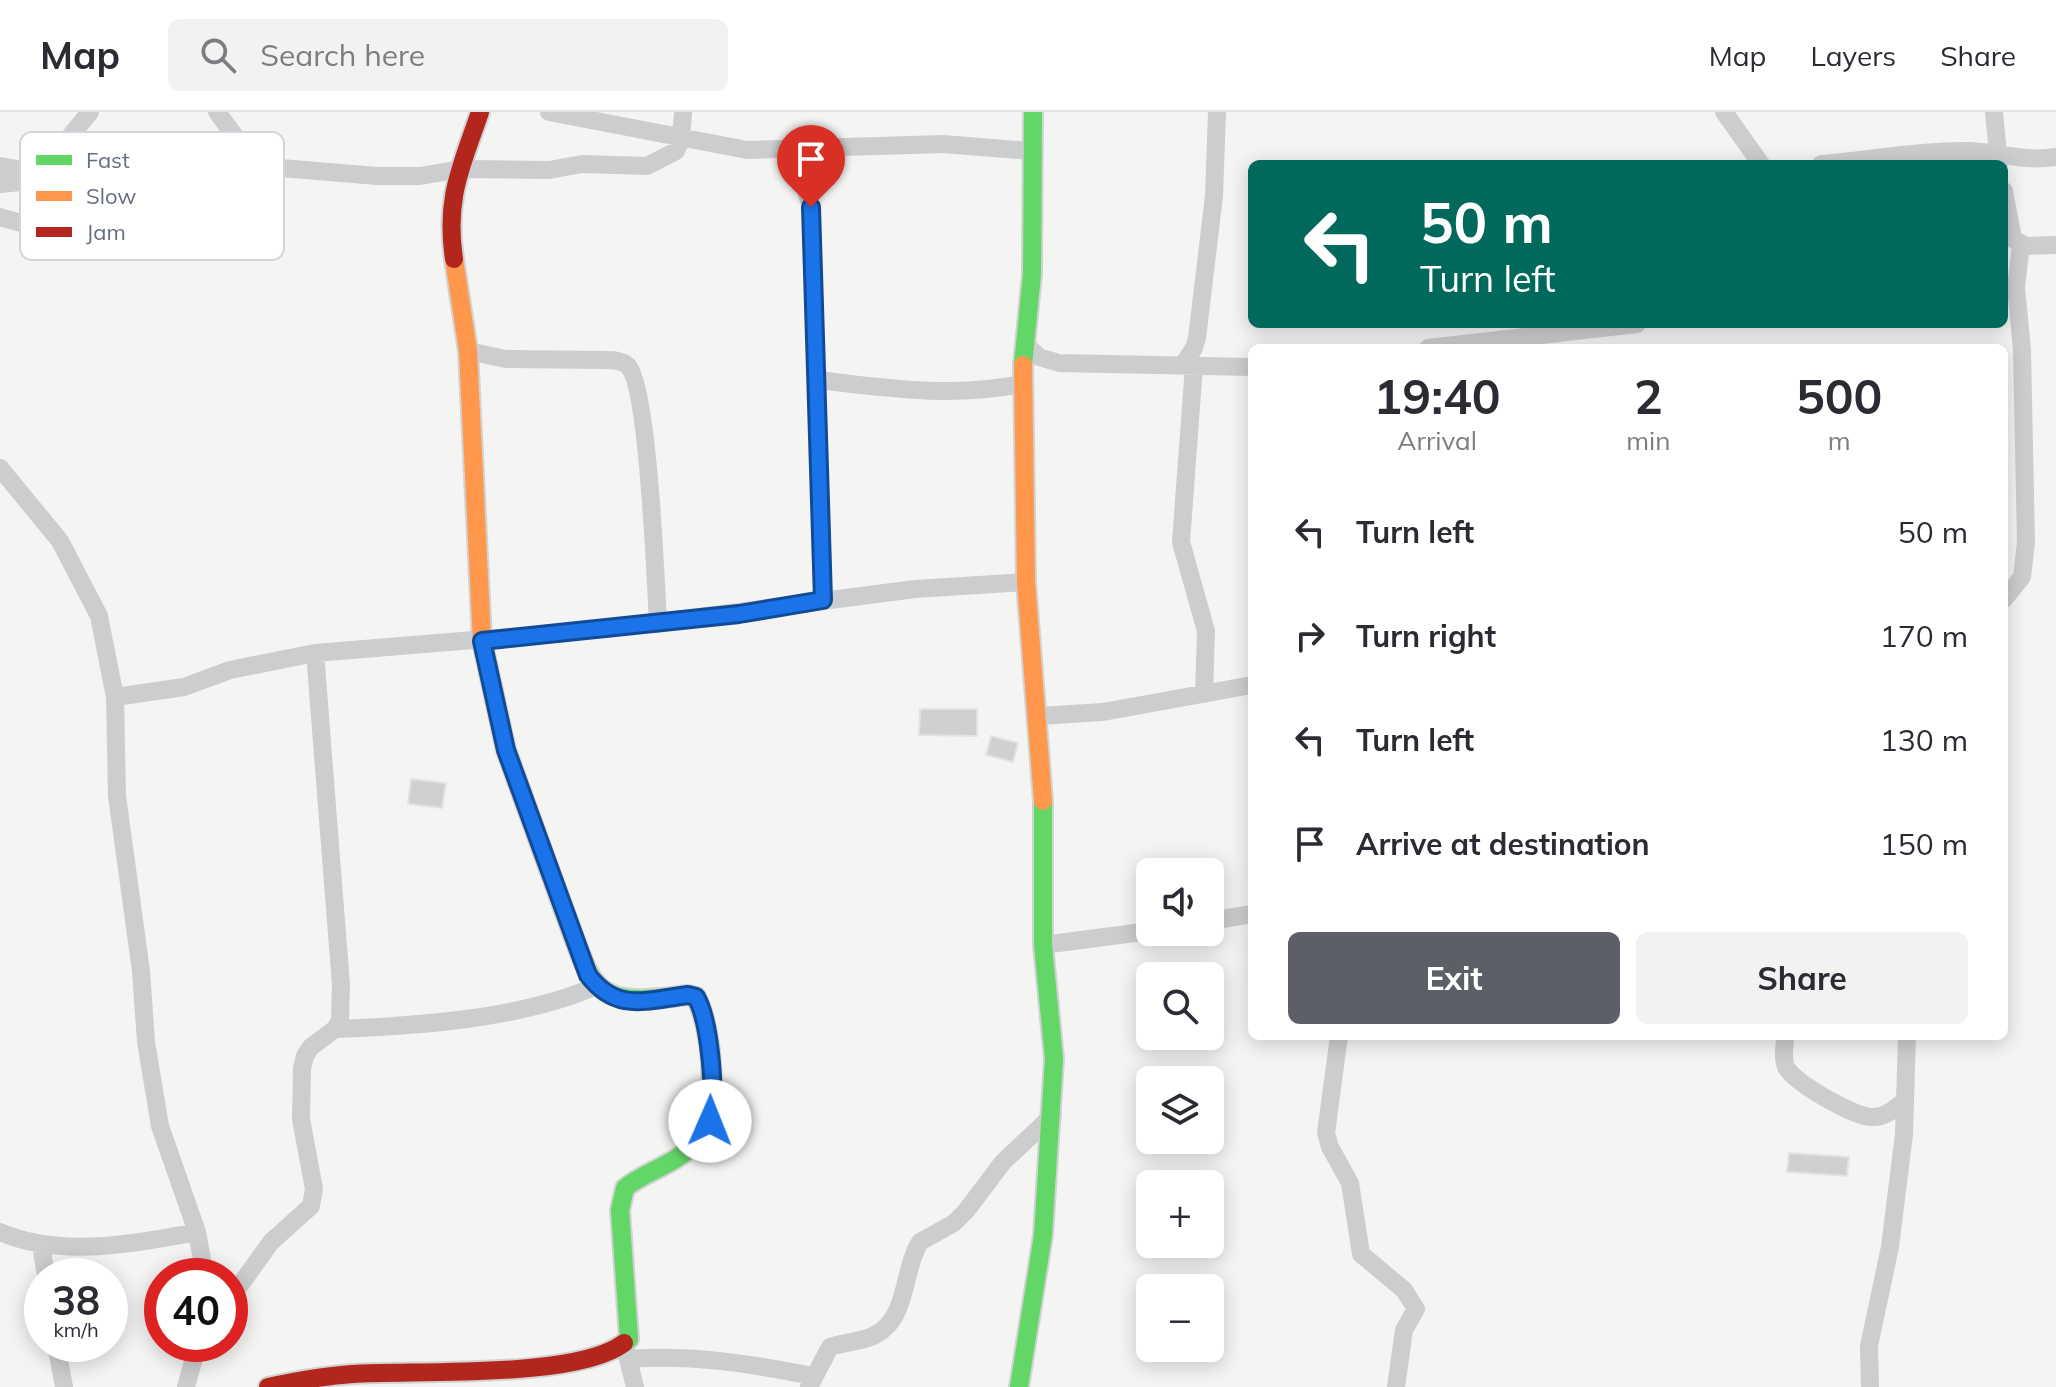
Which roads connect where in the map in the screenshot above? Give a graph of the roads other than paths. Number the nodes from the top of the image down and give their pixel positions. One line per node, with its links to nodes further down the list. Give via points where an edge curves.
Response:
1 (90, 112): 10 (street)
2 (217, 112): 11 (street)
3 (480, 112): 21 (street)
4 (549, 112): 12 (street)
5 (683, 112): 12 (street)
6 (1033, 112): 14 (street)
7 (1217, 112): 34 (street, via 1214,196 1197,338)
8 (1724, 112): 17 (street)
9 (1994, 112): 16 (street)
10 (74, 132)
11 (232, 132)
12 (681, 139): 13 (street, via 747,150); 21 (street, via 676,151 647,166)
13 (787, 149): 14 (street, via 943,144); 36 (street, via 811,207)
14 (1031, 151): 32 (street)
15 (2056, 157): 16 (street)
16 (1998, 159): 18 (street, via 1947,152)
17 (1758, 160)
18 (1863, 160)
19 (0, 166): 22 (street)
20 (284, 168): 21 (street, via 377,176)
21 (461, 169): 33 (street, via 449,225)
22 (20, 172)
23 (20, 179): 24 (street)
24 (0, 184)
25 (2008, 212): 29 (street)
26 (0, 217): 27 (street)
27 (20, 222)
28 (2056, 245): 29 (street)
29 (2014, 255): 40 (street, via 2022,350 2026,542 2022,577)
30 (1602, 328): 31 (street)
31 (1463, 344)
32 (1027, 346): 34 (street, via 1048,362); 37 (street)
33 (468, 351): 42 (street, via 491,358 627,365 642,422); 43 (street)
34 (1188, 365): 35 (street); 46 (street, via 1181,542 1206,631)
35 (1248, 367)
36 (817, 380): 37 (street, via 909,392 967,392); 41 (street)
37 (1021, 384): 39 (street)
38 (0, 468): 47 (street, via 60,541 90,594)
39 (1026, 582): 41 (street); 48 (street)
40 (2008, 594)
41 (823, 600): 42 (street)
42 (658, 624): 43 (street)
43 (482, 641): 44 (street); 53 (street, via 506,750 582,962)
44 (315, 653): 47 (street, via 230,670 184,687); 54 (street, via 339,946 341,1013)
45 (1248, 686): 46 (street)
46 (1204, 694): 48 (street, via 1103,712)
47 (115, 697): 61 (street, via 117,796 146,1042 160,1126)
48 (1039, 716): 52 (street)
49 (1248, 915): 50 (street)
50 (1224, 919)
51 (1136, 933): 52 (street)
52 (1043, 945): 59 (street, via 1054,1059)
53 (596, 986): 54 (street, via 525,1009); 66 (street, via 626,1002 696,997 709,1062 711,1114 702,1136 668,1164 627,1186 621,1199)
54 (335, 1029): 65 (street, via 311,1047 302,1068 301,1119 314,1189 311,1206 271,1242)
55 (1340, 1040): 76 (street, via 1327,1116 1330,1147 1350,1183 1361,1254 1404,1290 1416,1309 1404,1330)
56 (1785, 1040): 58 (street, via 1788,1071 1832,1104 1872,1117)
57 (1907, 1040): 58 (street)
58 (1904, 1101): 77 (street, via 1890,1247 1869,1346)
59 (1053, 1115): 70 (street, via 1003,1162 954,1223 920,1242 896,1314 884,1329 830,1347); 75 (street, via 1043,1235)
60 (0, 1232): 62 (street)
61 (197, 1232): 62 (street, via 128,1243); 64 (street)
62 (41, 1245): 63 (street)
63 (43, 1258)
64 (202, 1258)
65 (248, 1274)
66 (627, 1353): 69 (street); 70 (street, via 738,1362); 74 (street)
67 (59, 1362): 71 (street)
68 (193, 1362): 72 (street)
69 (353, 1381): 73 (street)
70 (811, 1382)
71 (64, 1387)
72 (186, 1387)
73 (268, 1387)
74 (635, 1387)
75 (1019, 1387)
76 (1396, 1387)
77 (1870, 1387)

